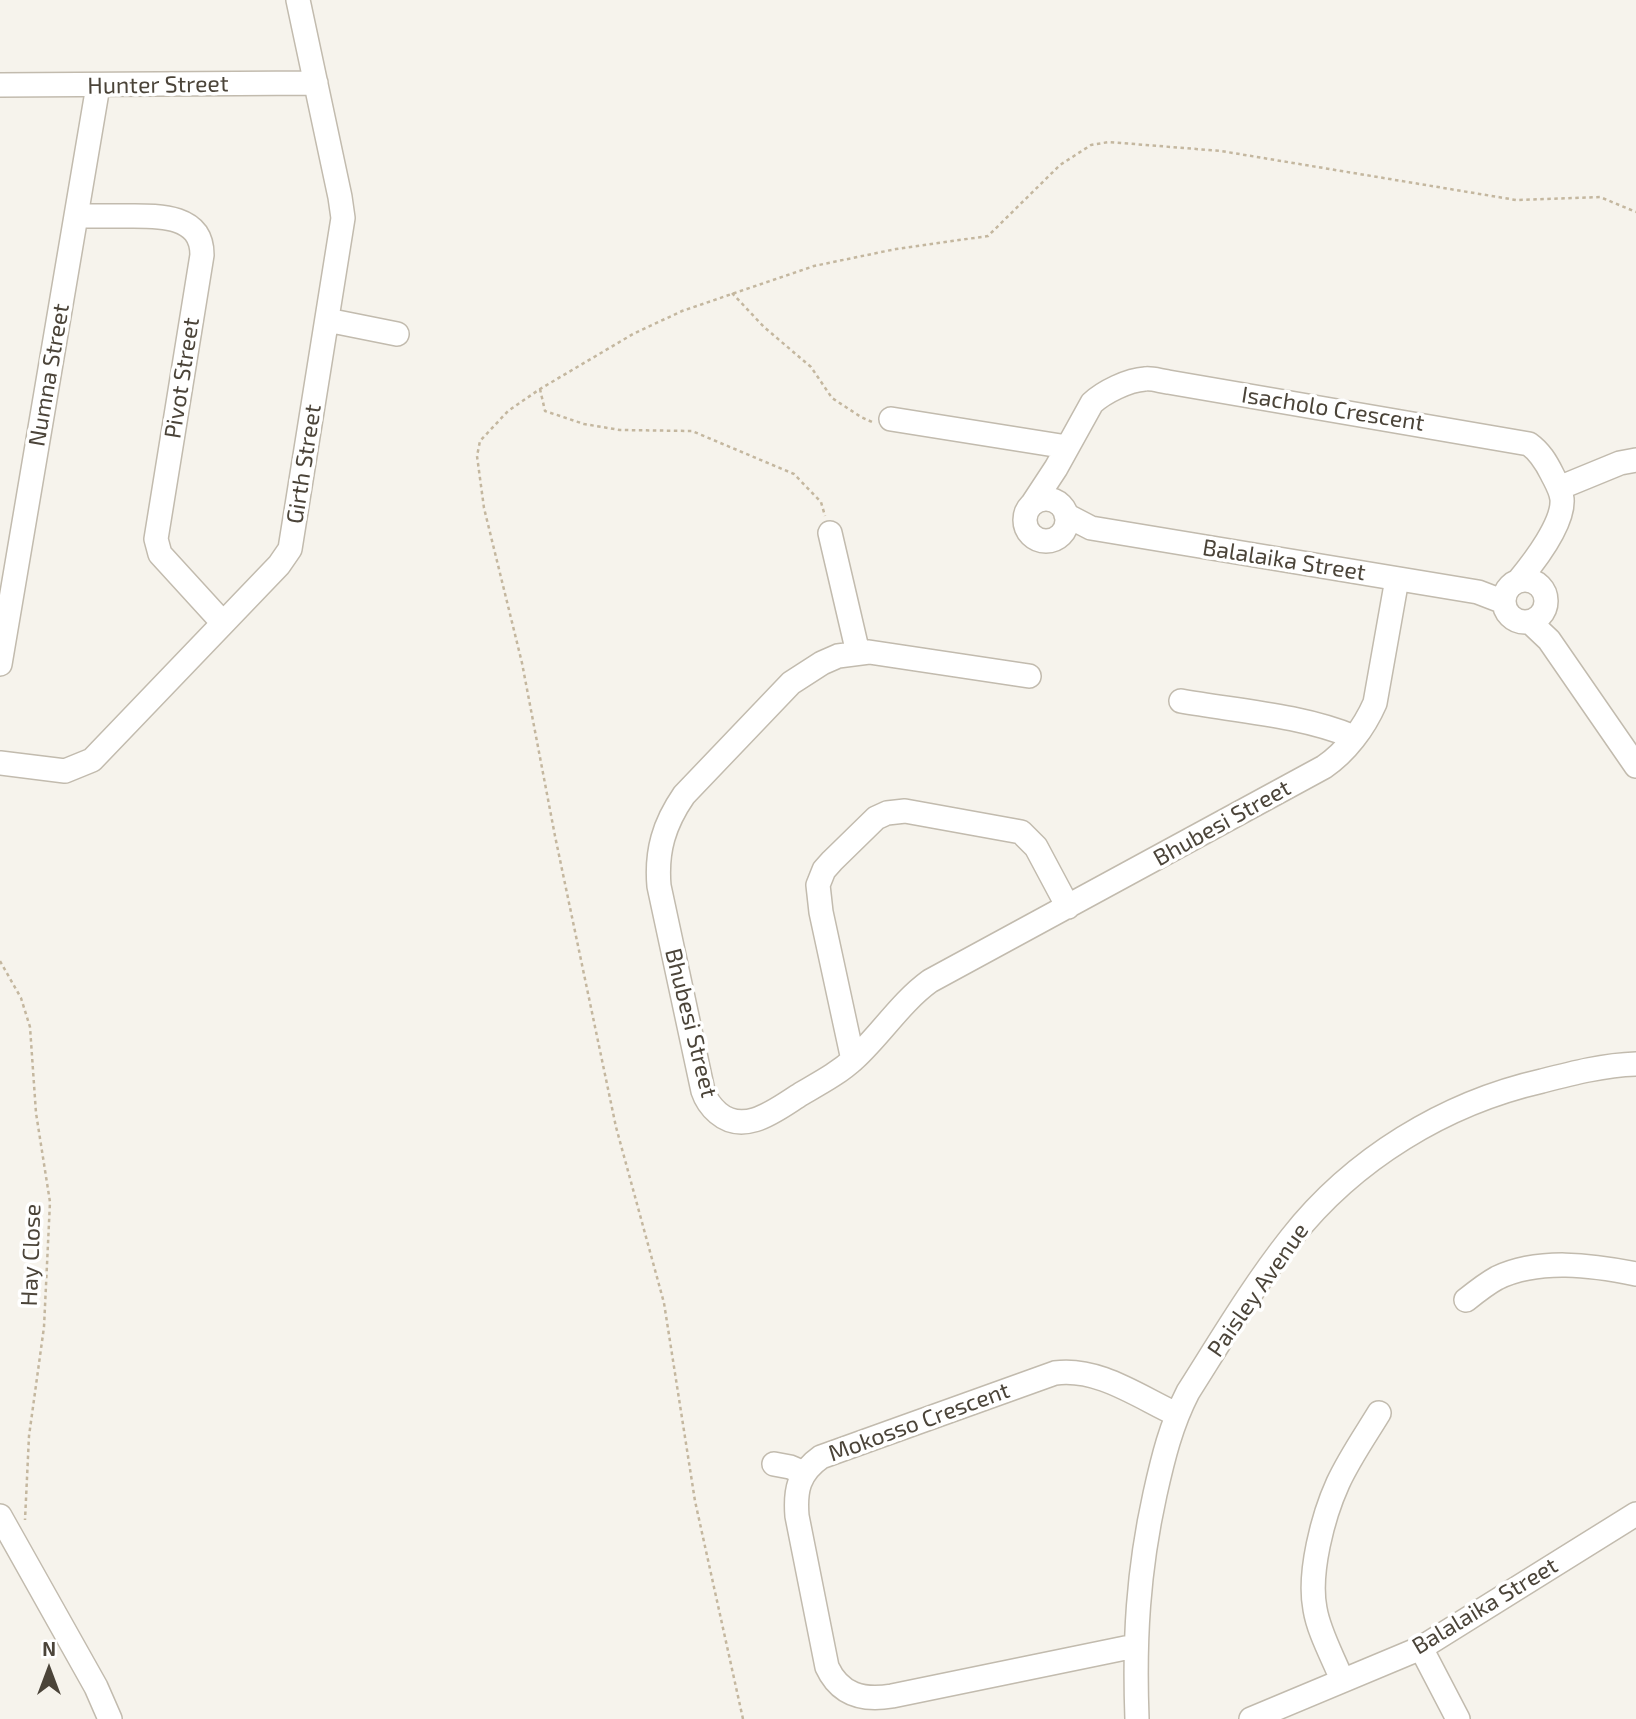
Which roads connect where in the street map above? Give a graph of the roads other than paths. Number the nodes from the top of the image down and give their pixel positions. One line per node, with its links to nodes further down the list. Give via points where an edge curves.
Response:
1 (298, 0): 2 (street, Girth Street)
2 (316, 83): 4 (street, Hunter Street); 6 (street, Girth Street, via 343,218)
3 (0, 85): 4 (street, Hunter Street)
4 (98, 86): 5 (street, Numna Street)
5 (76, 216): 17 (street, Pivot Street, via 173,218 200,240 202,255 156,539 160,554); 19 (street, Numna Street)
6 (327, 320): 7 (street); 17 (street, Girth Street, via 289,549)
7 (397, 334)
8 (891, 419): 9 (street)
9 (1067, 447): 11 (street, Isacholo Crescent, via 1097,399 1137,380 1151,379 1522,441 1542,457); 12 (street, Isacholo Crescent, via 1056,468)
10 (1636, 460): 11 (street)
11 (1559, 488): 15 (street, via 1560,514)
12 (1054, 513): 14 (street, Balalaika Street, via 1091,528)
13 (830, 533): 18 (street)
14 (1397, 579): 15 (street, Balalaika Street, via 1478,592); 22 (street, Bhubesi Street, via 1375,703)
15 (1518, 589): 16 (street, via 1546,596); 16 (street, Balalaika Street, via 1507,613 1522,622)
16 (1538, 616): 24 (street, via 1549,640)
17 (223, 623): 23 (street, Girth Street, via 83,765 65,772)
18 (858, 653): 20 (street, Bhubesi Street, via 881,652); 26 (street, Bhubesi Street, via 838,656 799,677 694,782 666,826 658,869 699,1076 713,1108 735,1121 758,1119)
19 (0, 664)
20 (1029, 676)
21 (1181, 701): 22 (street, via 1290,719)
22 (1354, 737): 25 (street, Bhubesi Street, via 1324,768)
23 (0, 763)
24 (1636, 766)
25 (1068, 907): 26 (street, Bhubesi Street, via 930,981); 26 (street, via 1036,847 1021,832 905,811 876,818 824,870 818,885)
26 (853, 1060)
27 (1636, 1064): 31 (street, Paisley Avenue, via 1599,1067 1501,1091 1437,1118 1392,1146 1336,1191 1291,1237)
28 (1636, 1274): 29 (street, via 1581,1265 1530,1268 1495,1279)
29 (1466, 1300)
30 (1379, 1413): 38 (street, via 1338,1483 1315,1566 1315,1612)
31 (1176, 1414): 33 (street, Mokosso Crescent, via 1094,1376 1060,1373 831,1453); 36 (street, Paisley Avenue, via 1150,1516)
32 (774, 1464): 33 (street)
33 (804, 1473): 36 (street, Mokosso Crescent, via 796,1493 797,1517 822,1648 832,1678 852,1694 892,1696)
34 (1636, 1514): 37 (street, Balalaika Street)
35 (0, 1516): 39 (street)
36 (1135, 1646): 40 (street, Paisley Avenue)
37 (1421, 1648): 38 (street, Balalaika Street); 42 (street)
38 (1342, 1680): 41 (street, Balalaika Street)
39 (110, 1719)
40 (1137, 1719)
41 (1251, 1719)
42 (1458, 1719)

